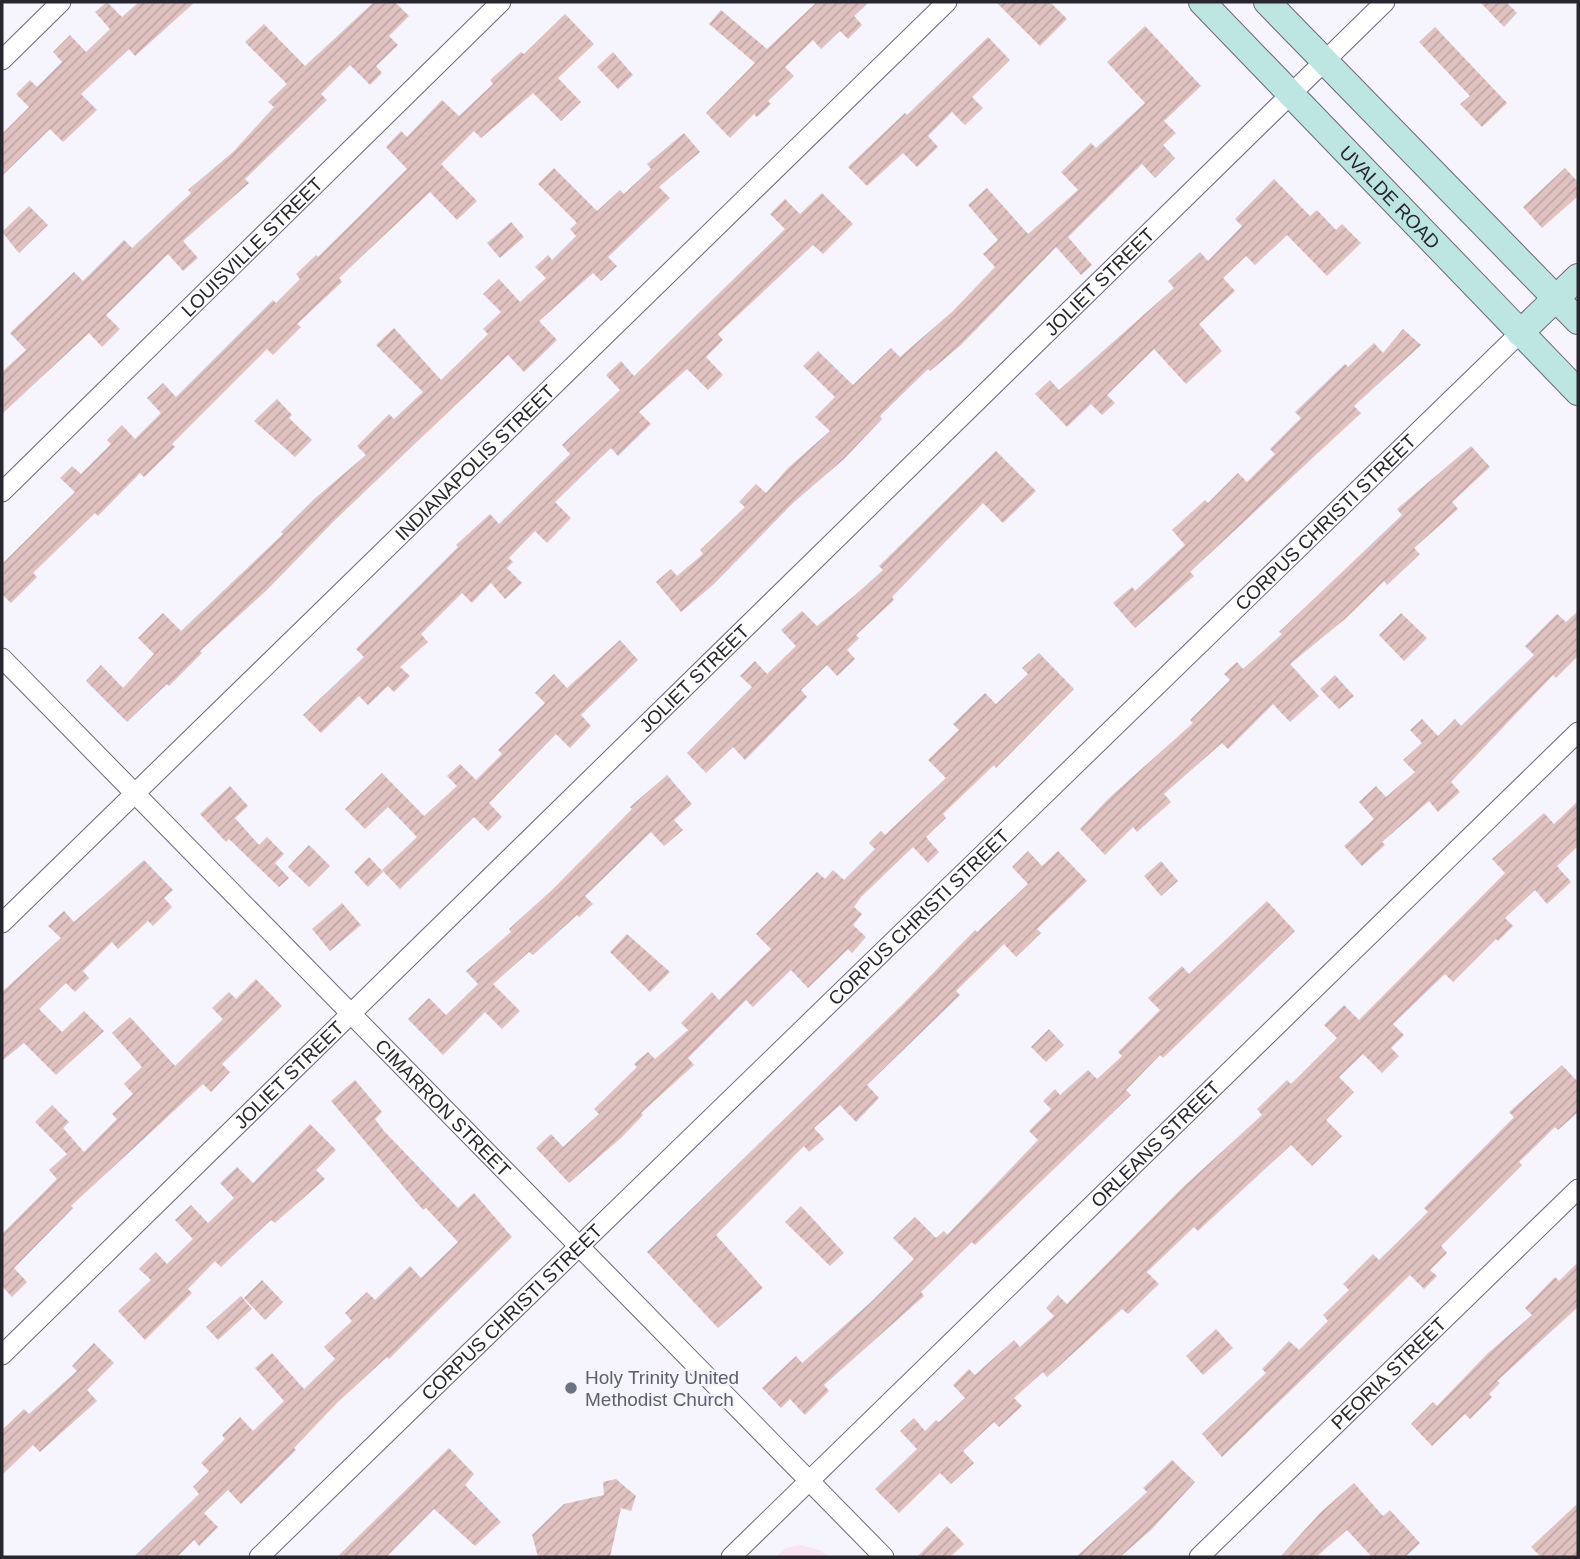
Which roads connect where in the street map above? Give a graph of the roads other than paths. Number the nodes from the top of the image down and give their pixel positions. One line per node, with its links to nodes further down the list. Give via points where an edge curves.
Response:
1 (61, 2): 8 (street)
2 (501, 2): 15 (street, LOUISVILLE STREET)
3 (947, 2): 18 (street, INDIANAPOLIS STREET)
4 (1202, 2): 9 (main road, UVALDE ROAD)
5 (1267, 2): 7 (main road)
6 (1385, 2): 7 (street, JOLIET STREET)
7 (1325, 59): 9 (street, JOLIET STREET); 11 (main road)
8 (2, 60)
9 (1291, 92): 13 (main road, UVALDE ROAD); 20 (street, JOLIET STREET)
10 (1578, 277): 11 (main road, CORPUS CHRISTI STREET)
11 (1556, 299): 12 (main road); 13 (main road, CORPUS CHRISTI STREET)
12 (1578, 321)
13 (1520, 333): 14 (main road, UVALDE ROAD); 22 (street, CORPUS CHRISTI STREET)
14 (1578, 392)
15 (2, 492)
16 (2, 658): 18 (street, CIMARRON STREET)
17 (1578, 732): 24 (street, ORLEANS STREET)
18 (134, 793): 19 (street, INDIANAPOLIS STREET); 20 (street, CIMARRON STREET)
19 (2, 923)
20 (349, 1013): 22 (street, CIMARRON STREET); 23 (street, JOLIET STREET)
21 (1578, 1189): 28 (street, PEORIA STREET)
22 (577, 1246): 24 (street, CIMARRON STREET); 25 (street, CORPUS CHRISTI STREET)
23 (2, 1355)
24 (809, 1481): 26 (street, ORLEANS STREET); 27 (street, CIMARRON STREET)
25 (259, 1557)
26 (731, 1557)
27 (884, 1557)
28 (1199, 1557)

